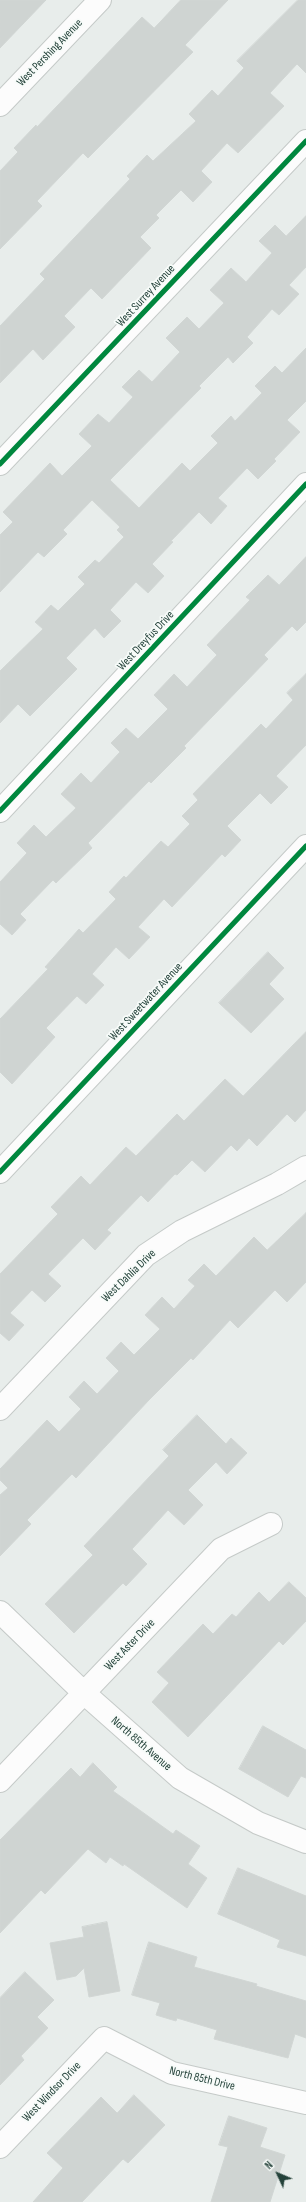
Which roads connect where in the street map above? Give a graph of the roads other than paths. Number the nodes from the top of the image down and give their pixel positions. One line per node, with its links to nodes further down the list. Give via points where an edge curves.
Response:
1 (100, 0): 2 (street, West Pershing Avenue)
2 (0, 105)
3 (306, 141): 4 (street, West Surrey Avenue)
4 (0, 464)
5 (306, 484): 6 (street, West Dreyfus Drive)
6 (0, 811)
7 (306, 846): 9 (street, West Sweetwater Avenue)
8 (306, 1167): 10 (street, West Dahlia Drive, via 182,1231 146,1255)
9 (1, 1168)
10 (0, 1409)
11 (271, 1524): 13 (street, West Aster Drive, via 221,1549)
12 (0, 1612): 13 (street, North 85th Avenue)
13 (84, 1692): 14 (street, West Aster Drive); 15 (street, North 85th Avenue, via 180,1778 258,1823)
14 (0, 1781)
15 (306, 1842)
16 (104, 2038): 17 (street, North 85th Drive, via 172,2073); 18 (street, West Windsor Drive)
17 (306, 2103)
18 (0, 2147)

